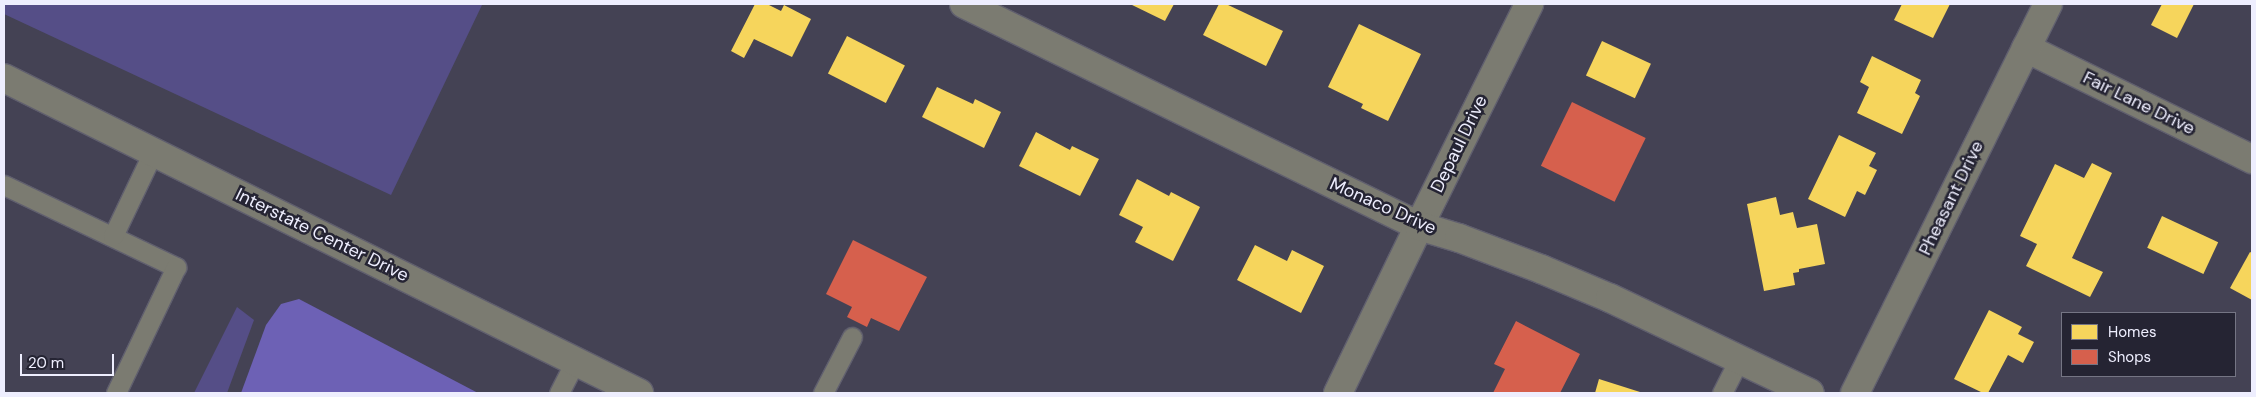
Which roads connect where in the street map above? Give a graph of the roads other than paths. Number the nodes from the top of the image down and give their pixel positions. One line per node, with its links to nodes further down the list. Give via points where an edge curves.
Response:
1 (964, 4): 9 (street, Monaco Drive)
2 (1528, 4): 9 (street, Depaul Drive)
3 (2048, 4): 4 (street, Pheasant Drive)
4 (2026, 48): 7 (street, Fair Lane Drive); 21 (street, Pheasant Drive)
5 (4, 78): 6 (street, Interstate Center Drive)
6 (153, 152): 10 (lane); 13 (street, Interstate Center Drive)
7 (2252, 159)
8 (4, 186): 10 (lane)
9 (1419, 226): 12 (street, Monaco Drive, via 1541,269); 18 (street, Depaul Drive)
10 (113, 236): 14 (lane, via 176,267)
11 (852, 337): 17 (lane)
12 (1739, 358): 19 (lane); 20 (street, Monaco Drive)
13 (575, 361): 15 (lane); 16 (street, Interstate Center Drive)
14 (116, 393)
15 (559, 393)
16 (639, 393)
17 (823, 393)
18 (1338, 393)
19 (1722, 393)
20 (1810, 393)
21 (1855, 393)

